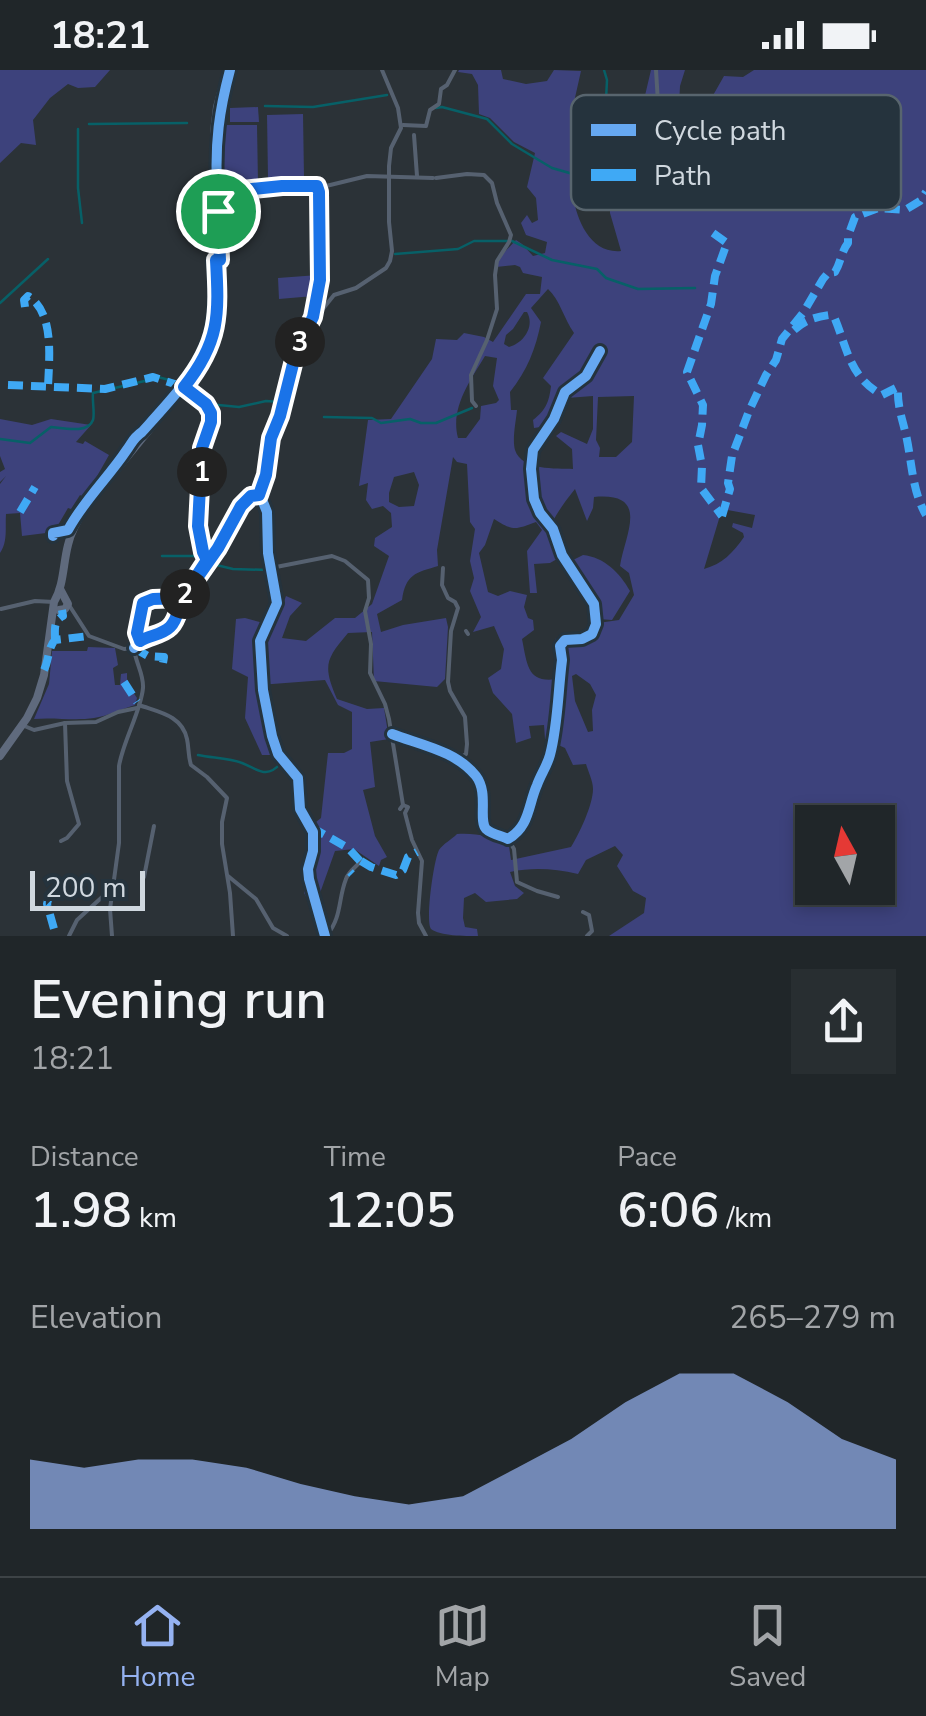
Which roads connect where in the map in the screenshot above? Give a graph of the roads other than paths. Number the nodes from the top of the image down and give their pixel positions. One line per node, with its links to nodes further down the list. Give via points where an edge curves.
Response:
1 (227, 70): 11 (main road, via 215,118)
2 (382, 70): 6 (street)
3 (456, 70): 6 (street, via 426,126)
4 (656, 70): 5 (street)
5 (658, 95)
6 (400, 125): 9 (street)
7 (414, 135): 8 (street)
8 (416, 176): 9 (street); 15 (street, via 484,175 510,228 510,242 497,260 497,309 470,375)
9 (388, 177): 10 (street); 12 (street, via 390,261 377,276 334,295)
10 (318, 188): 11 (street); 12 (street, via 320,275)
11 (214, 193): 14 (main road, via 215,329 206,358)
12 (313, 317): 16 (street, via 296,352)
13 (600, 350): 32 (street, via 586,376 565,392 533,450 534,499 596,609 596,624 592,634 562,642 551,751 529,814)
14 (184, 387): 17 (street, via 211,413 198,526); 21 (main road, via 82,513 70,537)
15 (476, 406)
16 (260, 496): 17 (street, via 241,506); 18 (street)
17 (207, 560): 20 (street)
18 (270, 568): 28 (street, via 332,556 368,580 370,673); 44 (street, via 276,603 260,642 263,690 278,754 298,778 300,809 313,832 309,880)
19 (443, 568): 30 (street, via 442,585 458,612 448,682 465,717 466,754)
20 (183, 598): 23 (street, via 173,624); 23 (street, via 145,601 137,636)
21 (61, 604): 22 (street); 24 (street, via 89,636); 27 (main road, via 40,690)
22 (1, 609)
23 (143, 639): 24 (street)
24 (134, 648): 25 (street, via 144,682)
25 (138, 706): 26 (street, via 96,722); 35 (street, via 180,722 191,765 225,794); 37 (street, via 119,766)
26 (65, 723): 27 (street, via 34,730); 33 (street, via 67,781 78,824)
27 (22, 725): 29 (main road)
28 (392, 734): 30 (street); 45 (street, via 404,813 422,861 418,913)
29 (0, 756)
30 (459, 759): 32 (street, via 482,786 486,828)
31 (154, 826): 36 (street)
32 (508, 839): 38 (street, via 518,882)
33 (61, 841)
34 (362, 861): 44 (street, via 347,876 342,903)
35 (228, 876): 42 (street); 43 (street)
36 (144, 877)
37 (112, 888): 40 (street); 41 (street)
38 (558, 897)
39 (583, 912): 46 (street, via 592,923)
40 (69, 936)
41 (112, 936)
42 (233, 936)
43 (287, 936)
44 (323, 936)
45 (426, 936)
46 (587, 936)

